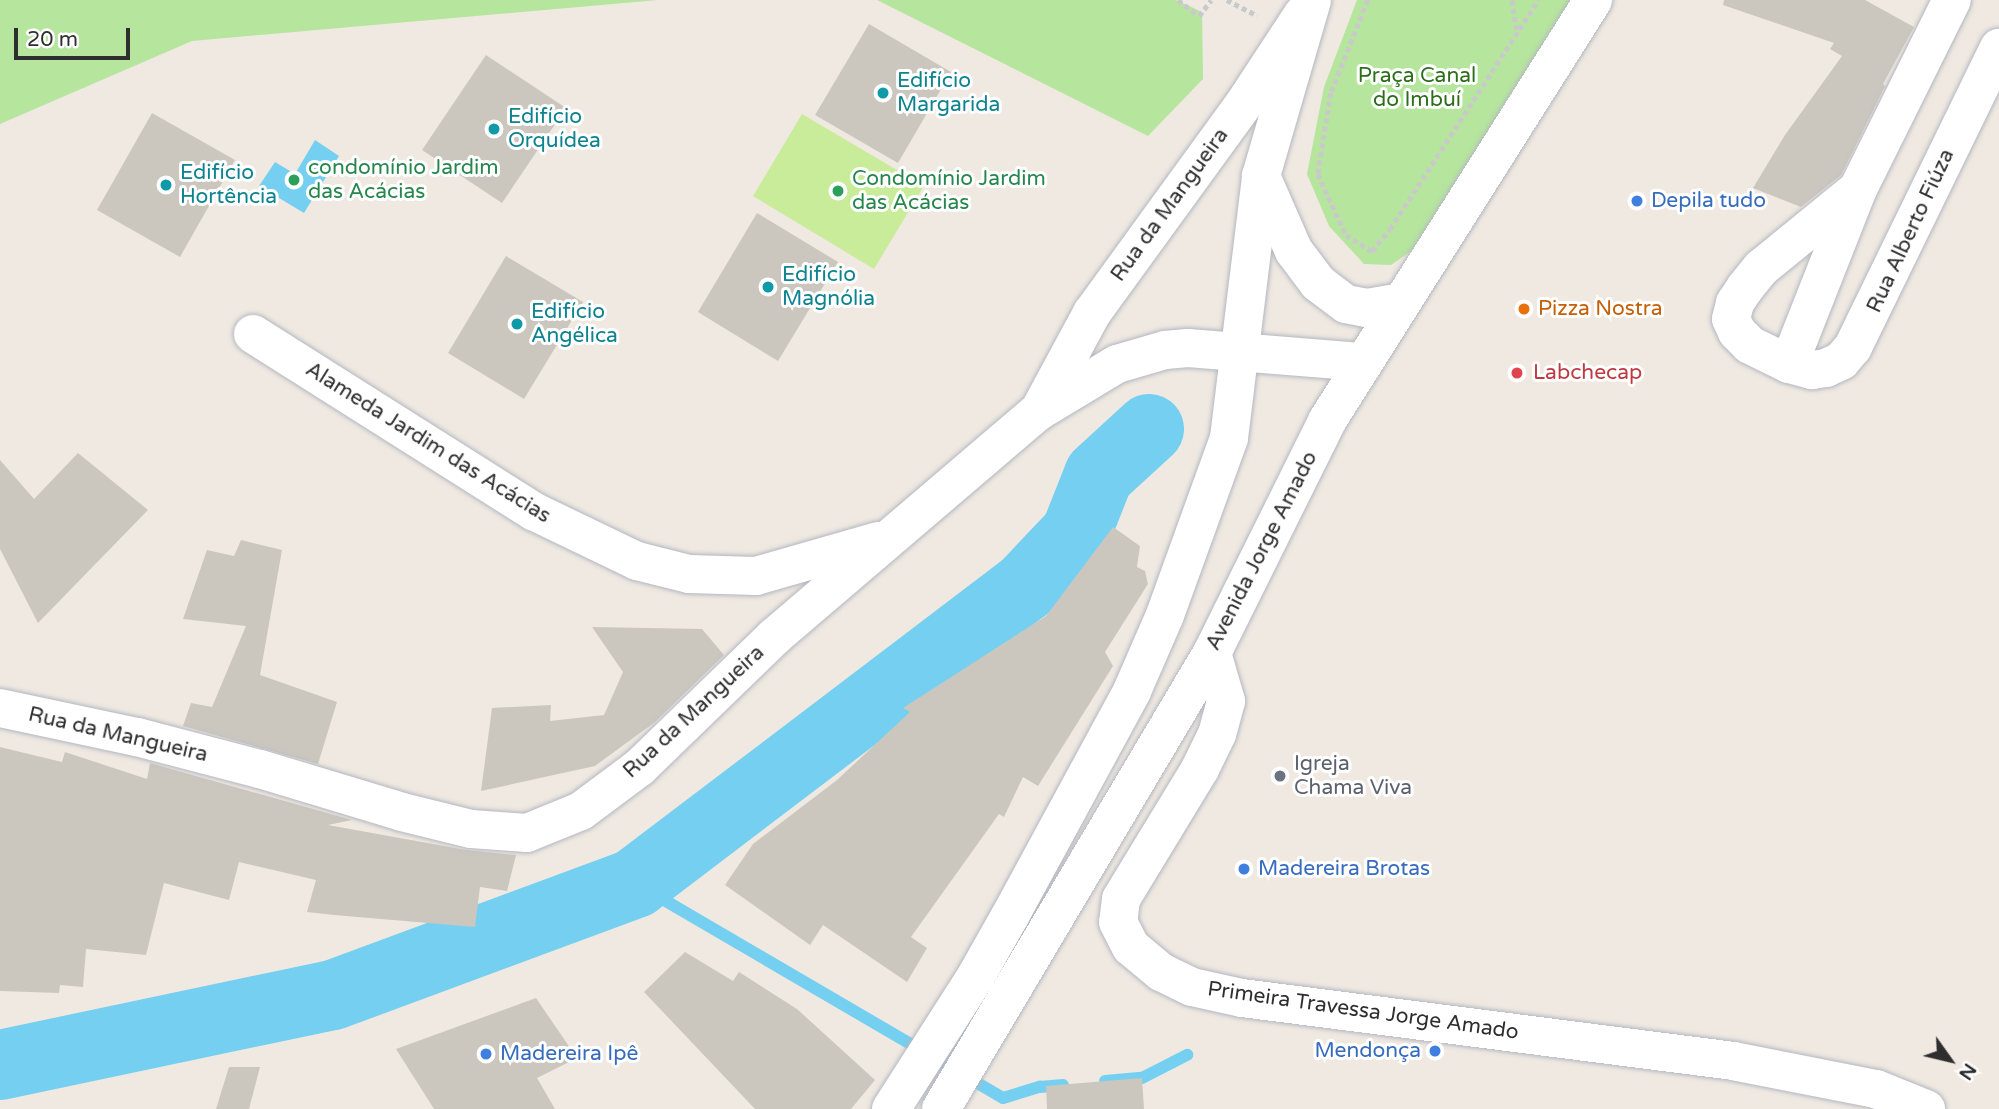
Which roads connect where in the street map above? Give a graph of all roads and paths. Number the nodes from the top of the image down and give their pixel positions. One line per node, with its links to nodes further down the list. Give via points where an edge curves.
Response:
1 (1178, 0): 2 (path, via 1199,16)
2 (1211, 0)
3 (1368, 0): 9 (path, via 1331,93 1318,174 1346,235 1372,251)
4 (1512, 0): 9 (path)
5 (1538, 0): 9 (path)
6 (1593, 0): 13 (street, Avenida Jorge Amado)
7 (1952, 0): 12 (street, Rua Alberto Fiúza)
8 (1311, 2): 11 (street); 18 (street, Rua da Mangueira, via 1248,98 1092,313)
9 (1517, 32)
10 (1999, 47): 17 (street, Rua Alberto Fiúza, via 1853,347 1841,361 1826,368)
11 (1261, 176): 13 (street, via 1294,251 1318,283 1346,304 1367,308); 15 (street)
12 (1858, 189): 17 (street, Rua Alberto Fiúza); 17 (street, Rua Alberto Fiúza, via 1761,268 1735,303 1731,319 1737,332 1751,345)
13 (1400, 302): 16 (street, Avenida Jorge Amado)
14 (253, 334): 19 (street, Alameda Jardim das Acácias, via 535,512 637,561 689,574 756,576)
15 (1239, 353): 16 (street, Rua da Mangueira); 18 (street, Rua da Mangueira, via 1188,348 1117,364); 22 (street, via 1229,438 1165,615 1132,691 976,976)
16 (1363, 362): 20 (street, Avenida Jorge Amado, via 1327,421)
17 (1789, 364)
18 (1039, 411): 19 (street, Rua da Mangueira)
19 (890, 538): 21 (street, Rua da Mangueira, via 774,637 640,767 581,811 527,832 471,829 149,740)
20 (1212, 653): 23 (street, Avenida Jorge Amado); 24 (street, Primeira Travessa Jorge Amado, via 1226,701 1217,734 1121,899 1118,922 1131,947 1161,972 1192,987 1242,998 1733,1061 1876,1089)
21 (0, 708)
22 (891, 1109)
23 (941, 1109)
24 (1926, 1109)

